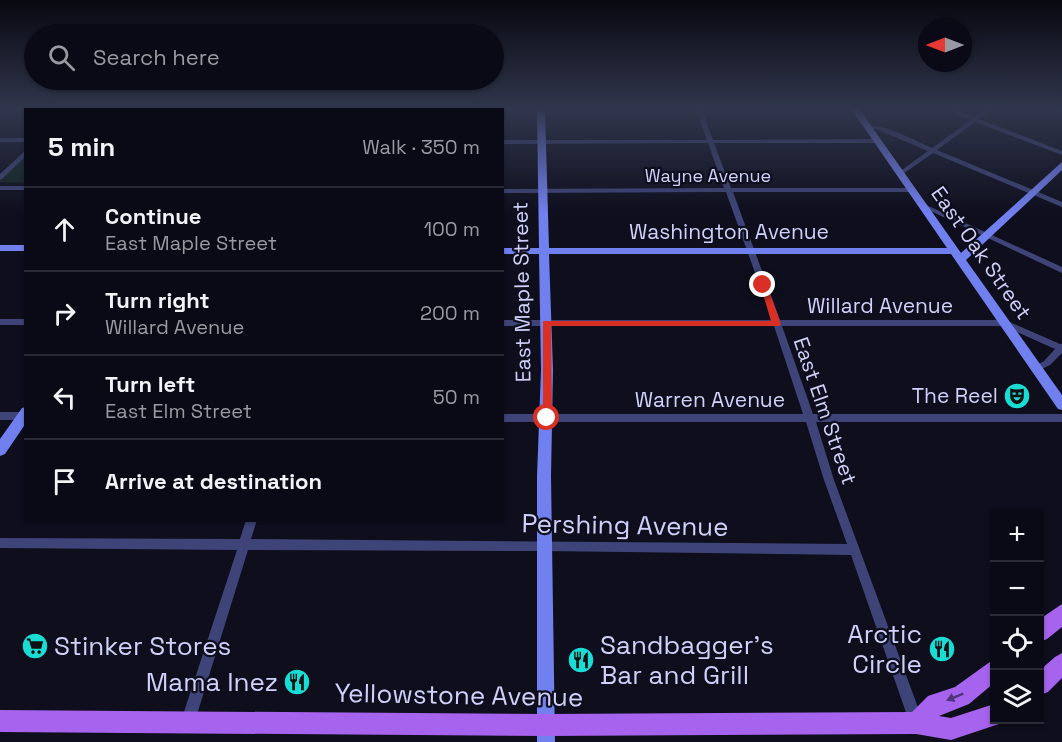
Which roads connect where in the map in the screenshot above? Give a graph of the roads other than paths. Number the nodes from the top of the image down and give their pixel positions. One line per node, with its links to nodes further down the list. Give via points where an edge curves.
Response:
1 (542, 145): 18 (street, East Maple Street)
2 (711, 145): 17 (street, East Elm Street)
3 (881, 145): 11 (street, East Oak Street)
4 (917, 145): 7 (street)
5 (941, 145): 7 (street)
6 (1041, 145): 8 (street)
7 (932, 151): 11 (street); 19 (street)
8 (1062, 153)
9 (24, 154): 12 (street)
10 (1062, 165): 19 (street)
11 (901, 173): 15 (street, East Oak Street)
12 (0, 178)
13 (0, 188): 14 (street)
14 (24, 188)
15 (913, 190): 17 (street, Wayne Avenue); 21 (street, East Oak Street)
16 (504, 191): 18 (street, Wayne Avenue)
17 (727, 191): 18 (street, Wayne Avenue); 25 (street, East Elm Street)
18 (543, 192): 27 (street, East Maple Street)
19 (1032, 192): 20 (street); 22 (street)
20 (1062, 205)
21 (924, 206): 22 (street); 28 (street, East Oak Street)
22 (987, 235): 28 (street); 29 (street)
23 (0, 248): 24 (street)
24 (24, 248)
25 (750, 250): 27 (street, Washington Avenue); 28 (street, Washington Avenue); 35 (street, East Elm Street)
26 (504, 251): 27 (street, Washington Avenue)
27 (544, 252): 33 (street, East Maple Street)
28 (958, 255): 34 (street, East Oak Street)
29 (1062, 270)
30 (0, 322): 31 (street)
31 (24, 322)
32 (504, 323): 33 (street, Willard Avenue)
33 (546, 323): 35 (street, Willard Avenue); 43 (street, East Maple Street)
34 (1005, 323): 35 (street, Willard Avenue); 36 (street); 37 (street, East Oak Street)
35 (776, 324): 44 (street, East Elm Street)
36 (1062, 348): 37 (street)
37 (1038, 368): 38 (street, East Oak Street)
38 (1062, 402)
39 (24, 414): 41 (street)
40 (24, 415): 46 (street)
41 (0, 416)
42 (504, 417): 43 (street, Warren Avenue)
43 (547, 418): 44 (street, Warren Avenue); 50 (street, East Maple Street)
44 (810, 418): 45 (street, Warren Avenue); 51 (street, East Elm Street)
45 (1062, 418)
46 (0, 450)
47 (251, 522): 49 (street)
48 (0, 543): 49 (street, Pershing Avenue)
49 (245, 546): 50 (street, Pershing Avenue); 59 (street)
50 (544, 546): 51 (street, Pershing Avenue); 61 (street, East Maple Street)
51 (854, 550): 60 (street, East Elm Street)
52 (1062, 614): 53 (main road)
53 (1044, 629)
54 (1062, 664): 56 (main road)
55 (990, 673): 60 (main road, one-way to 60, via 961,696 936,704)
56 (1044, 680)
57 (990, 716): 60 (main road, Yellowstone Avenue, via 951,729)
58 (0, 721): 59 (main road, Yellowstone Avenue)
59 (188, 721): 61 (main road, Yellowstone Avenue)
60 (916, 723): 61 (main road, Yellowstone Avenue)
61 (546, 734)

